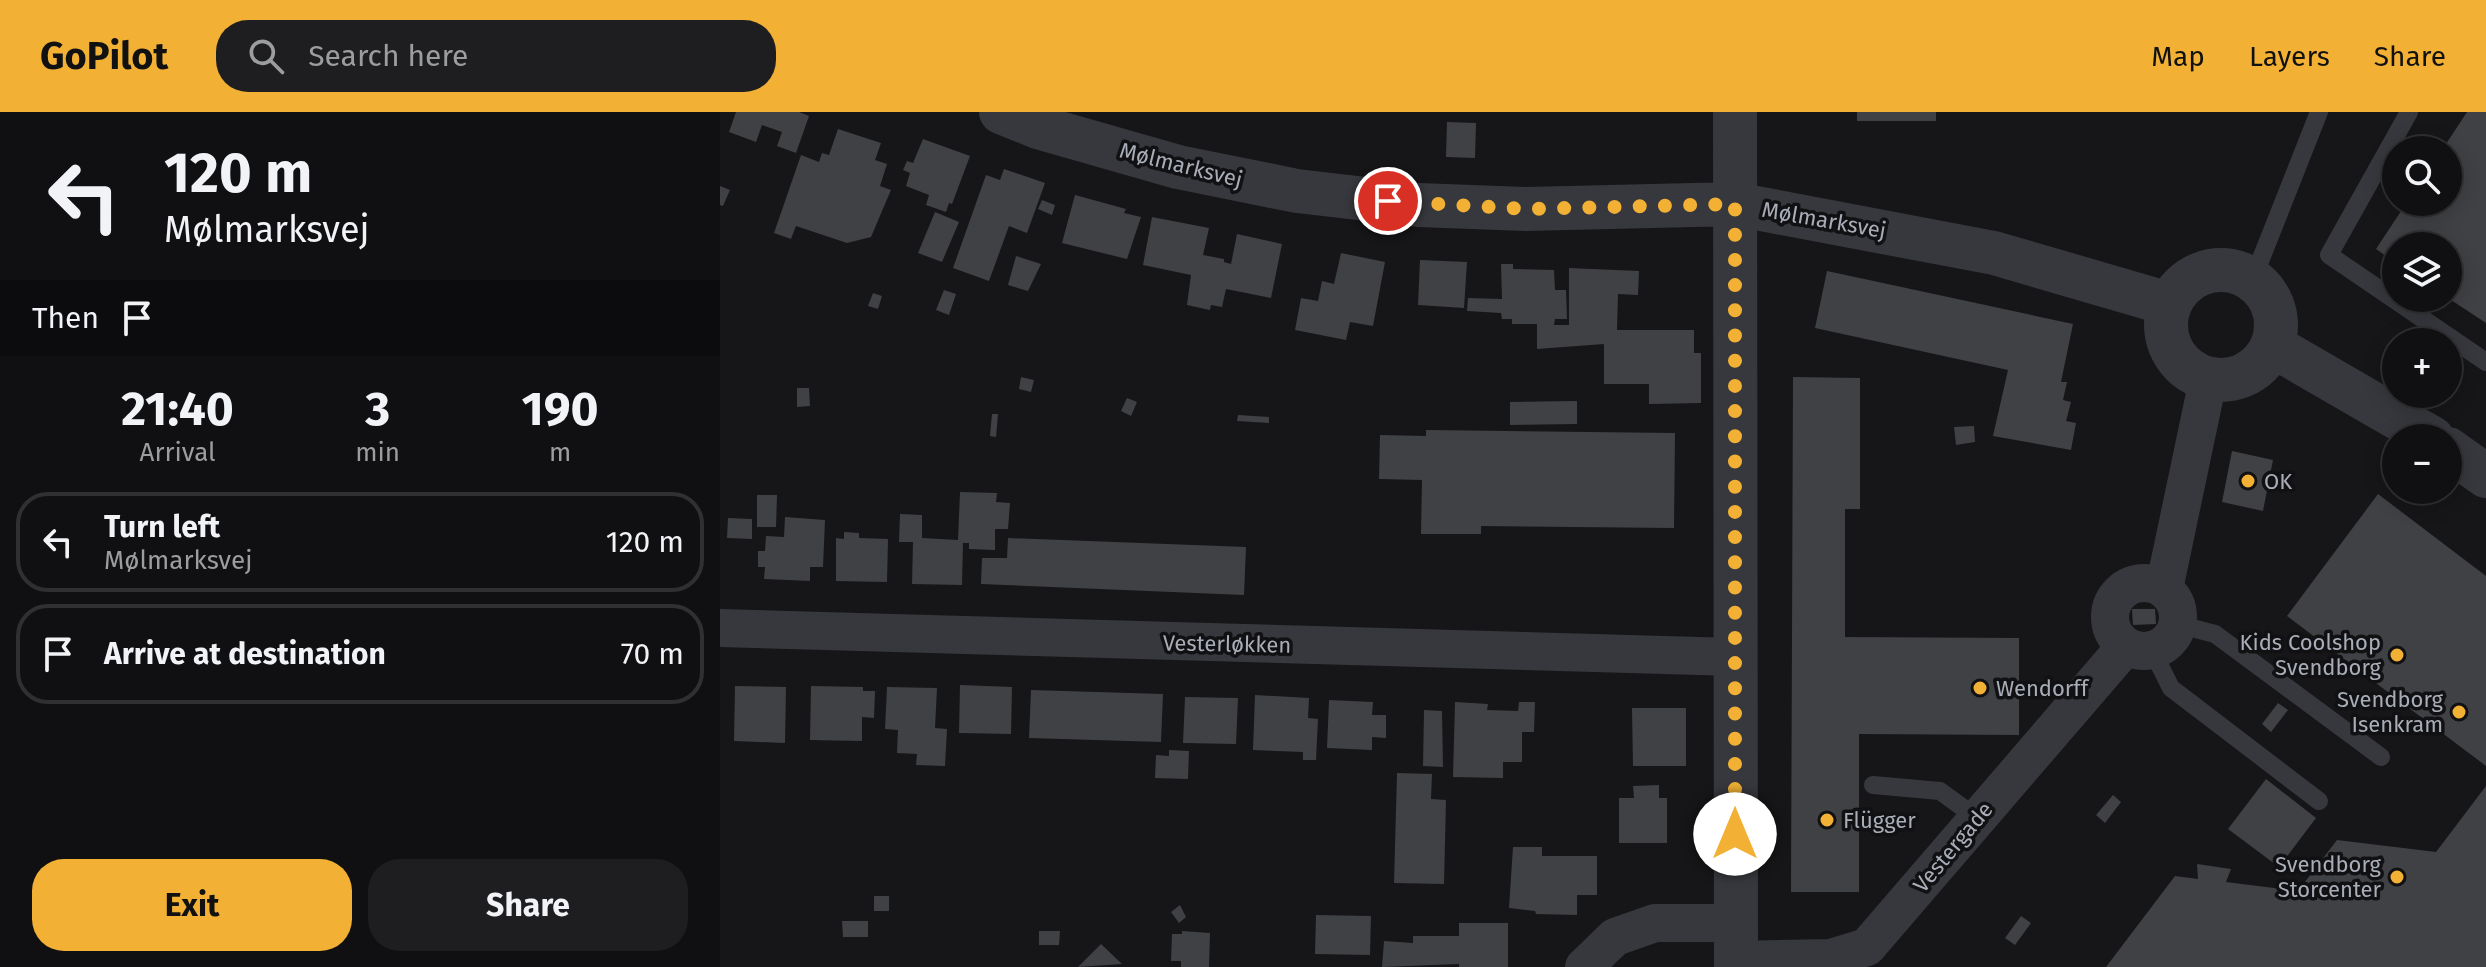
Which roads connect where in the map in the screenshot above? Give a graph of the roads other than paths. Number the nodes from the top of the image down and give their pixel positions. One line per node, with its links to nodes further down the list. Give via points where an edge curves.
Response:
1 (1001, 112): 5 (street, Mølmarksvej, via 1178,167 1297,191 1418,205 1526,209)
2 (1735, 112): 5 (street)
3 (2319, 112): 6 (lane)
4 (2409, 112): 9 (lane, via 2329,255)
5 (1735, 204): 7 (street, Mølmarksvej, via 1994,253); 16 (street)
6 (2253, 279): 7 (street, via 2236,271 2204,272 2189,279); 8 (street, via 2275,309)
7 (2169, 304): 10 (street, via 2168,342 2184,366)
8 (2273, 346): 10 (street, via 2254,371 2225,381); 11 (street)
9 (2486, 362)
10 (2208, 380): 14 (street, Vestergade)
11 (2408, 424)
12 (2462, 459): 13 (street)
13 (2486, 476)
14 (2155, 627): 17 (lane, via 2215,634); 19 (lane, via 2171,688); 20 (street, Vestergade)
15 (720, 628): 16 (street, Vesterløkken)
16 (1734, 657): 21 (street)
17 (2381, 757)
18 (1873, 785): 20 (lane, via 1940,791)
19 (2319, 801)
20 (1977, 818): 21 (street, Vestergade, via 1867,947 1831,958)
21 (1736, 950): 22 (street, Vestergade, via 1655,923 1615,937)
22 (1584, 967)

